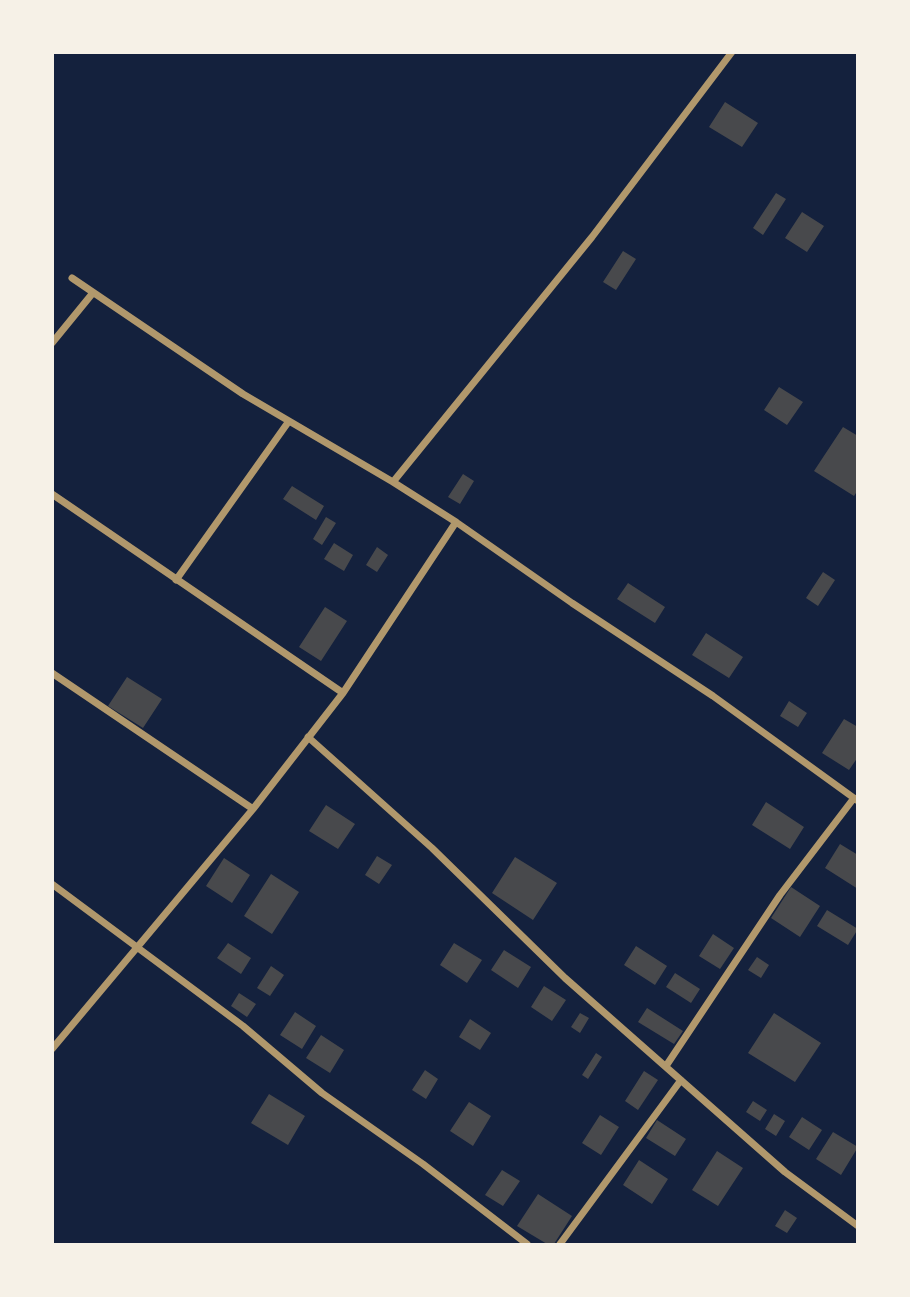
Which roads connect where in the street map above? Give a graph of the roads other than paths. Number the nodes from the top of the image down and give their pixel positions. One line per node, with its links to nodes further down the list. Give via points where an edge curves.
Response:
1 (732, 52): 6 (street, via 592,237)
2 (72, 278): 3 (street)
3 (92, 294): 4 (street); 5 (street)
4 (52, 343)
5 (289, 421): 6 (street); 9 (street)
6 (393, 482): 8 (street)
7 (52, 494): 9 (street)
8 (456, 522): 11 (street); 13 (street)
9 (177, 580): 11 (street)
10 (52, 673): 14 (street)
11 (342, 693): 12 (street)
12 (308, 737): 14 (street); 18 (street, via 565,978)
13 (856, 799): 18 (street, via 780,895)
14 (253, 808): 16 (street)
15 (52, 884): 16 (street)
16 (138, 948): 17 (street); 21 (street, via 322,1093)
17 (52, 1049)
18 (666, 1066): 19 (street)
19 (681, 1080): 20 (street, via 785,1172); 22 (street)
20 (858, 1226)
21 (527, 1244)
22 (559, 1244)

